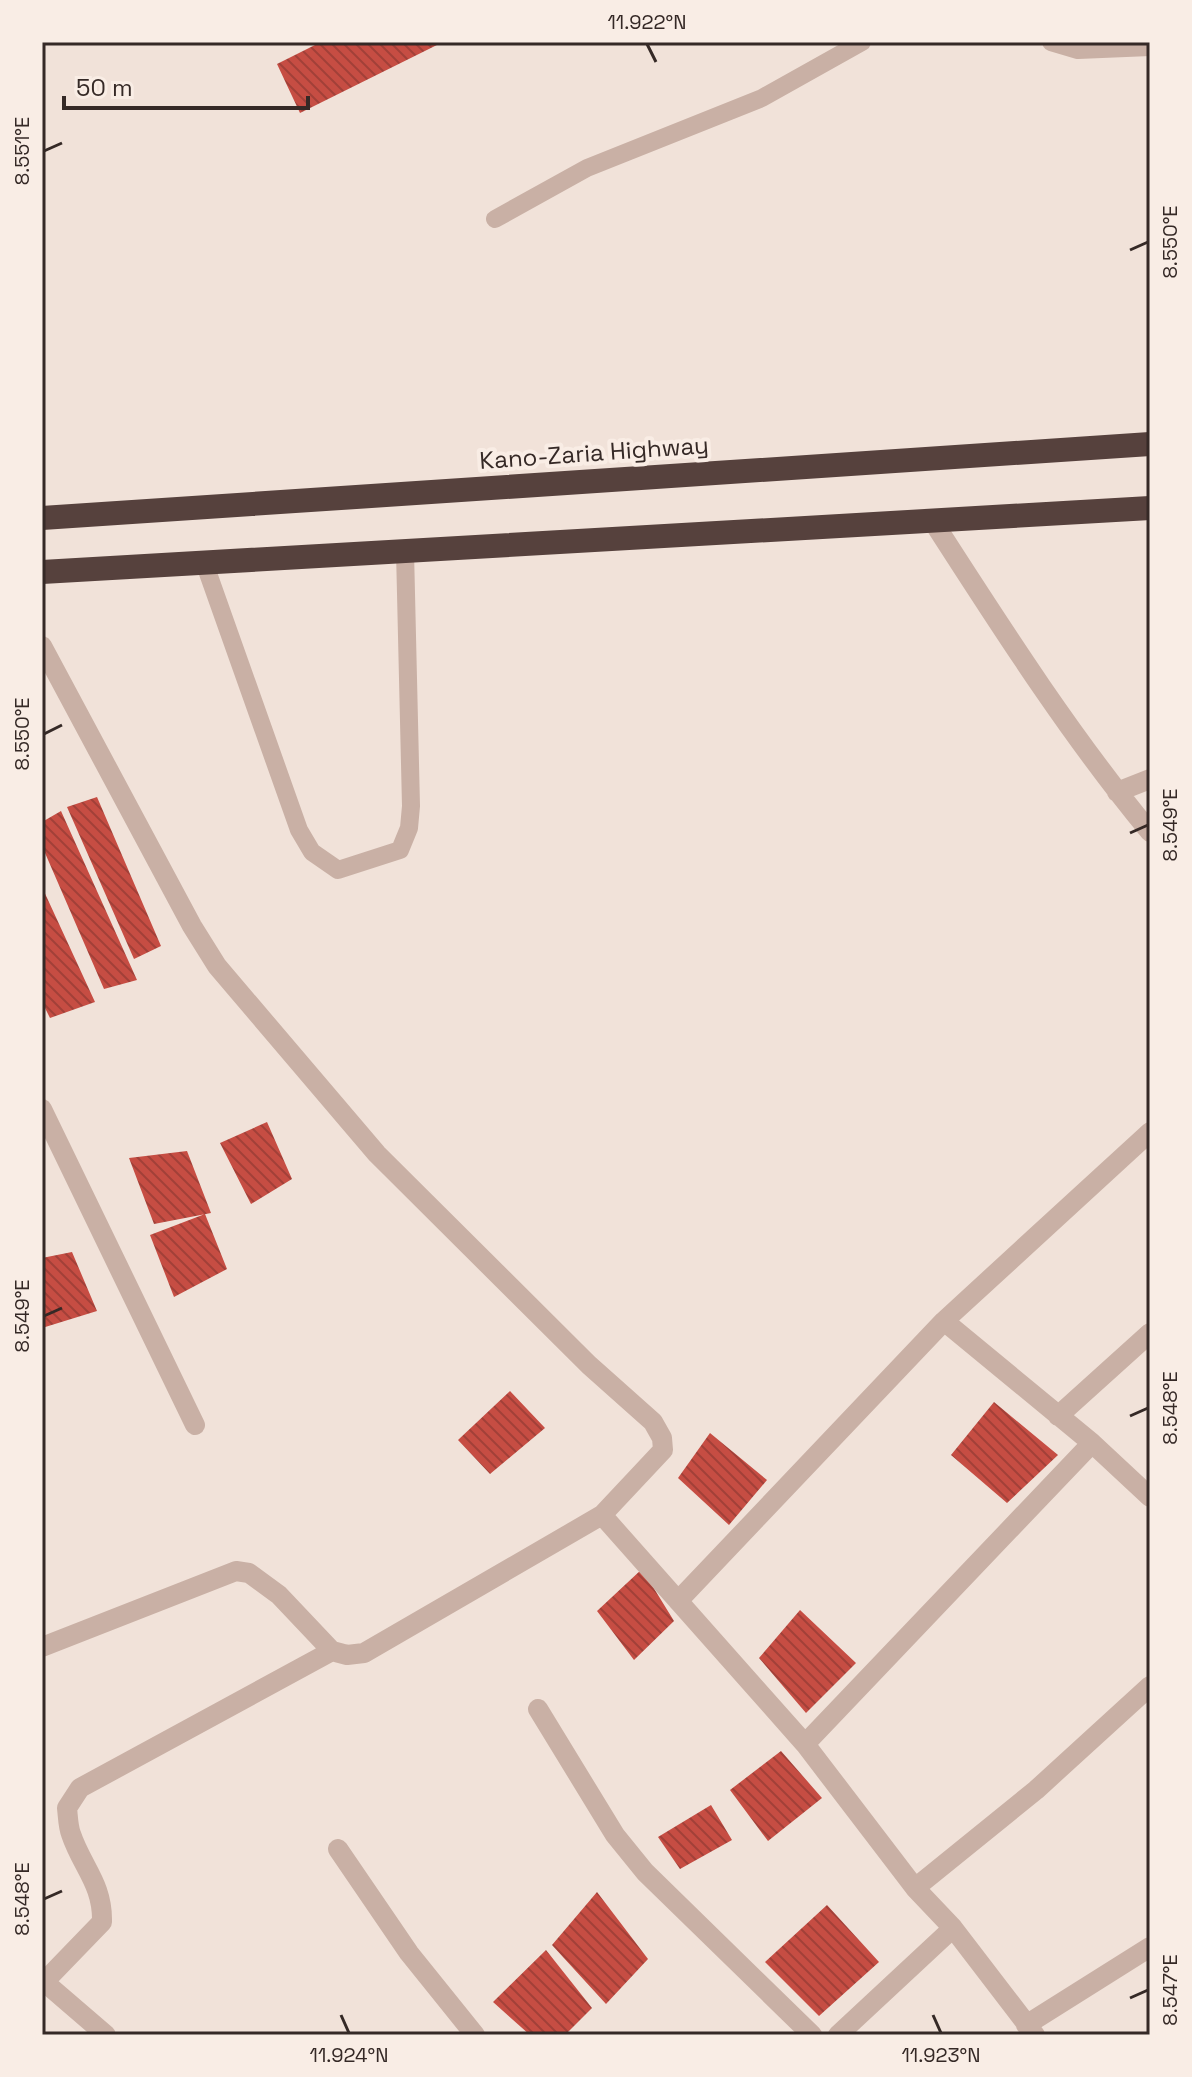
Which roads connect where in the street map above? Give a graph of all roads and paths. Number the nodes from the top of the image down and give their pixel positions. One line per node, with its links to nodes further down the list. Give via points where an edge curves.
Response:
1 (862, 42): 4 (lane, via 762,98 587,168)
2 (1051, 42): 3 (lane, via 1078,50)
3 (1150, 47)
4 (495, 219)
5 (1150, 444): 7 (highway, Kano-Zaria Highway)
6 (1150, 508): 8 (highway)
7 (42, 518)
8 (932, 520): 9 (highway); 14 (street, via 1023,661)
9 (405, 551): 10 (highway); 10 (lane, via 409,828 400,850 338,870 312,852 299,830)
10 (204, 562): 11 (highway)
11 (42, 572)
12 (42, 646): 24 (street, via 217,966 377,1154 653,1422 663,1450)
13 (1150, 779): 14 (street)
14 (1117, 792): 15 (street)
15 (1150, 832)
16 (42, 1109): 21 (street)
17 (1150, 1132): 18 (street)
18 (944, 1321): 20 (street); 25 (street)
19 (1150, 1333): 20 (street)
20 (1058, 1416): 22 (street)
21 (195, 1425)
22 (1092, 1443): 23 (street); 30 (street)
23 (1150, 1497)
24 (602, 1515): 25 (street); 27 (street, via 364,1653)
25 (678, 1601): 30 (street)
26 (42, 1647): 27 (street, via 236,1571 249,1573 279,1595)
27 (332, 1651): 35 (street, via 80,1788 67,1808 70,1833 96,1883 102,1922)
28 (1150, 1686): 32 (street, via 1036,1790)
29 (538, 1709): 39 (street, via 615,1835 645,1872)
30 (805, 1744): 32 (street)
31 (338, 1849): 38 (street, via 409,1953)
32 (915, 1888): 33 (street)
33 (953, 1928): 36 (street); 40 (street)
34 (1150, 1947): 36 (street)
35 (43, 1981): 37 (street)
36 (1031, 2030)
37 (106, 2035)
38 (475, 2035)
39 (812, 2035)
40 (838, 2035)

